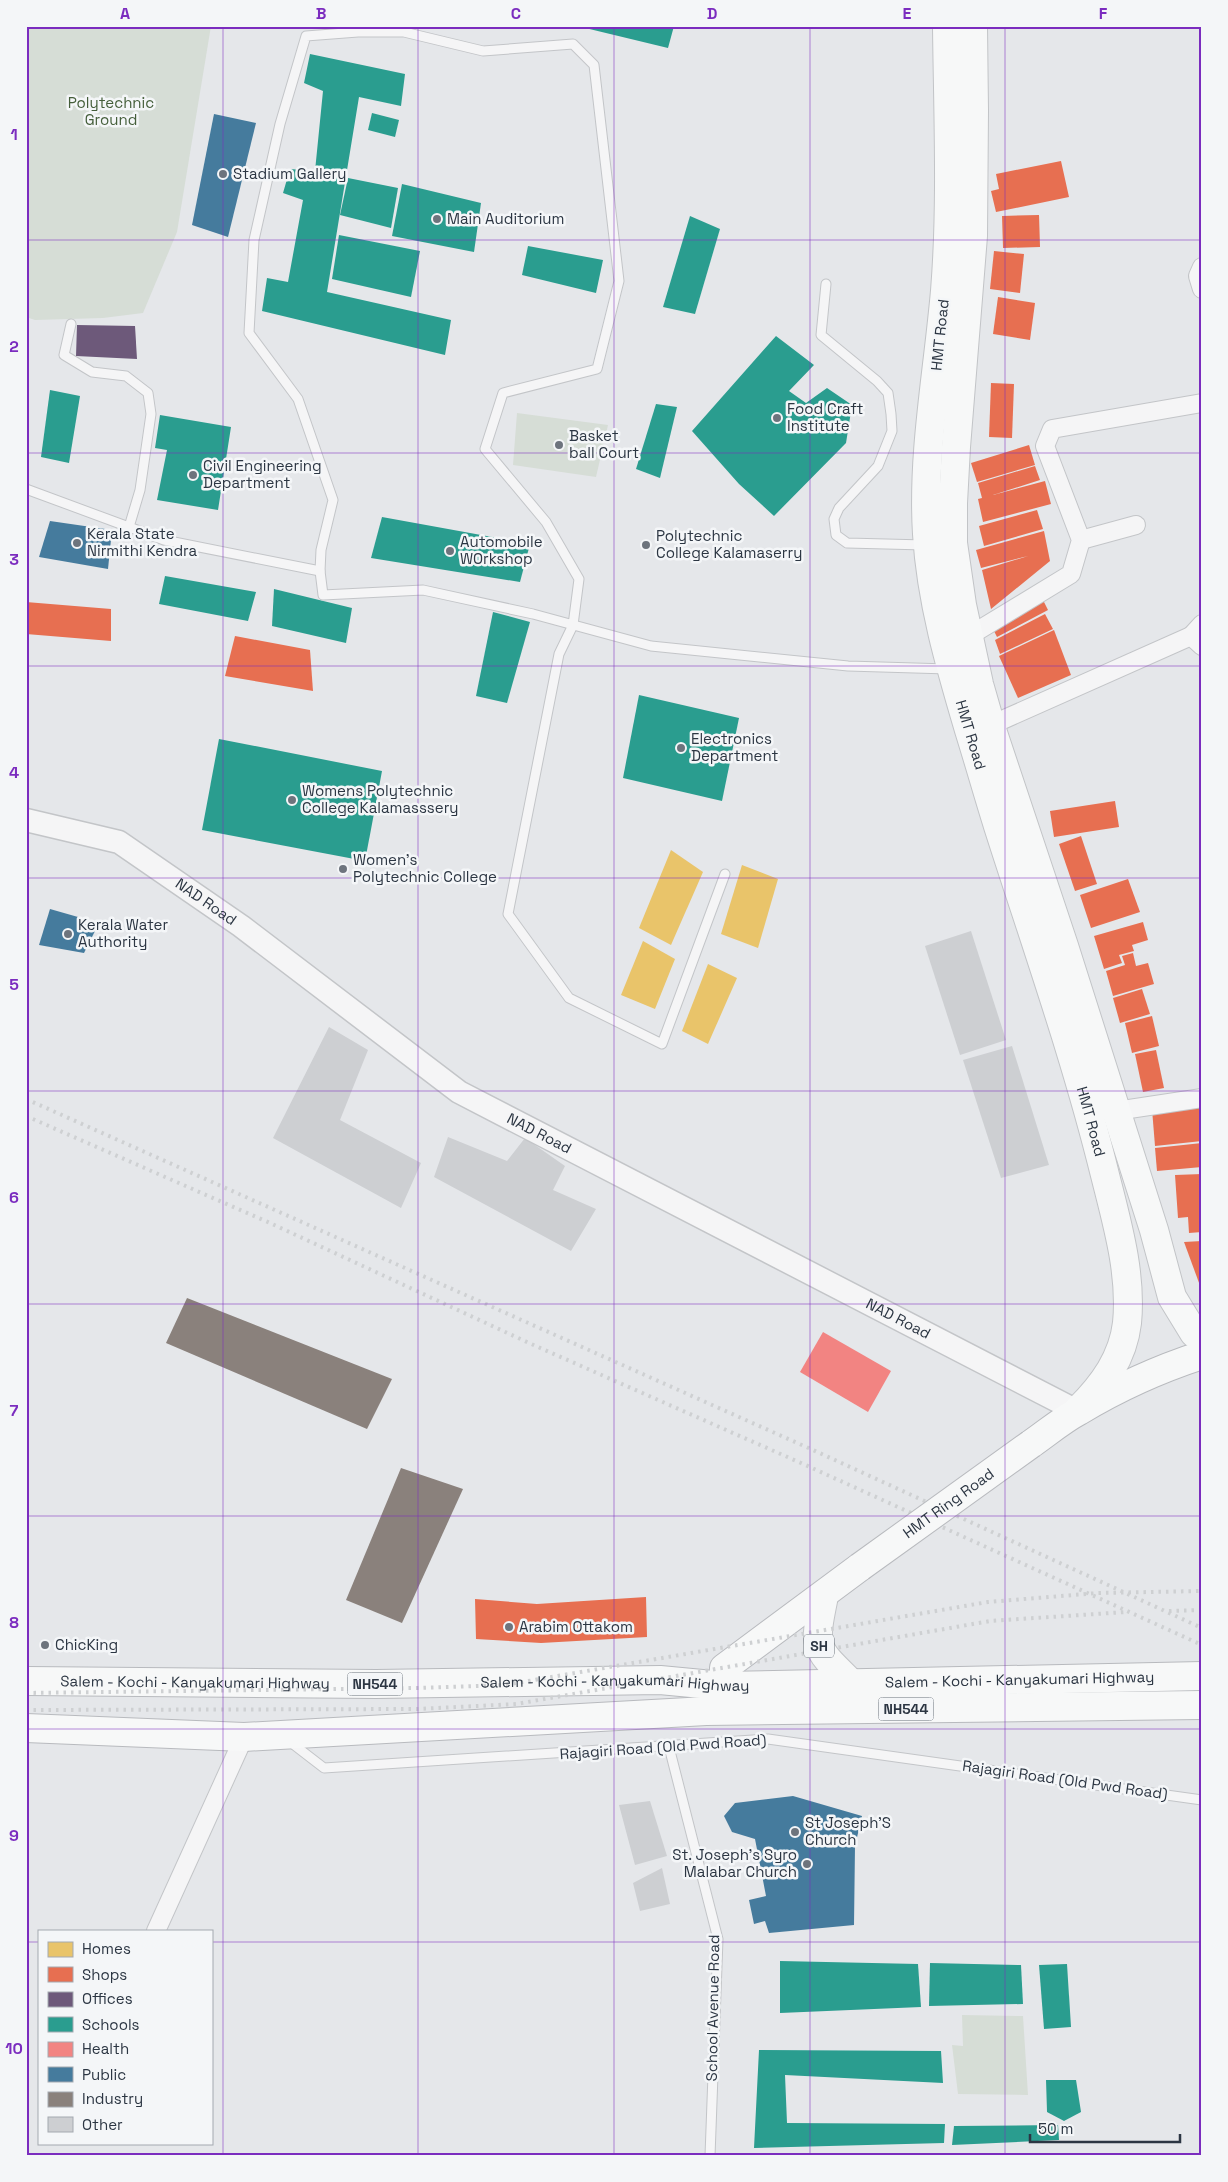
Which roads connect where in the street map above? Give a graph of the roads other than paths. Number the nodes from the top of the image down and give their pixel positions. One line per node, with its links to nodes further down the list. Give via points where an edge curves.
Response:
1 (947, 26): 12 (main road, HMT Road, via 948,223 927,482)
2 (973, 26): 16 (main road, HMT Road, via 973,236 953,504 953,543)
3 (1202, 268): 5 (street, via 1198,276)
4 (826, 284): 12 (lane, via 821,335 888,393 892,431 878,466 834,519 836,535 847,543)
5 (1202, 289)
6 (71, 324): 10 (lane, via 64,355 92,372 126,376 148,393 151,414 140,490)
7 (1202, 403): 11 (street, via 1052,429 1045,446)
8 (26, 489): 10 (lane)
9 (1136, 525): 11 (street)
10 (128, 527): 13 (lane, via 164,540)
11 (1081, 540): 16 (street, via 1071,574)
12 (928, 546): 17 (main road, HMT Road, via 936,607)
13 (320, 571): 14 (lane, via 323,595 423,590); 14 (lane, via 321,550 332,500 298,400 249,333 254,240 280,124 306,36 404,32 483,51 573,44 594,65 619,281 597,369 503,393 484,449 546,522 579,579)
14 (573, 625): 17 (lane, via 651,646 848,666); 20 (lane, via 559,654 508,914 569,998 662,1044)
15 (1198, 635): 18 (street)
16 (969, 636): 18 (main road, HMT Road)
17 (952, 669): 25 (main road, HMT Road, via 997,824 1090,1115 1124,1260 1127,1323 1121,1350 1099,1388)
18 (991, 726): 22 (main road, HMT Road)
19 (26, 820): 25 (street, NAD Road, via 119,842 241,926 460,1092)
20 (725, 874)
21 (1202, 1098): 22 (street)
22 (1116, 1111): 23 (main road, HMT Road, via 1172,1297 1194,1333)
23 (1202, 1338)
24 (1202, 1354): 25 (main road, HMT Ring Road, via 1126,1386)
25 (1078, 1411): 26 (main road, HMT Ring Road, bridge)
26 (824, 1596): 29 (main road, SH, via 817,1633 819,1649); 30 (main road, HMT Ring Road, via 724,1668)
27 (1202, 1676): 29 (main road, Salem - Kochi - Kanyakumari Highway / NH544)
28 (26, 1680): 30 (main road, Salem - Kochi - Kanyakumari Highway / NH544, via 376,1684 660,1680)
29 (852, 1684): 31 (main road, Salem - Kochi - Kanyakumari Highway / NH544)
30 (723, 1686): 31 (main road, Salem - Kochi - Kanyakumari Highway / NH544)
31 (788, 1686): 33 (main road)
32 (1202, 1705): 33 (main road, Salem - Kochi - Kanyakumari Highway / NH544)
33 (769, 1710): 35 (main road, Salem - Kochi - Kanyakumari Highway / NH544, via 706,1710)
34 (26, 1728): 36 (main road, Salem - Kochi - Kanyakumari Highway / NH544)
35 (282, 1736): 36 (main road, Salem - Kochi - Kanyakumari Highway / NH544); 37 (lane, Rajagiri Road (Old Pwd Road), via 324,1768)
36 (244, 1737): 39 (street)
37 (669, 1747): 38 (lane, Rajagiri Road (Old Pwd Road), via 768,1739); 40 (lane, School Avenue Road, via 718,1939)
38 (1202, 1800)
39 (156, 1930)
40 (710, 2156)

